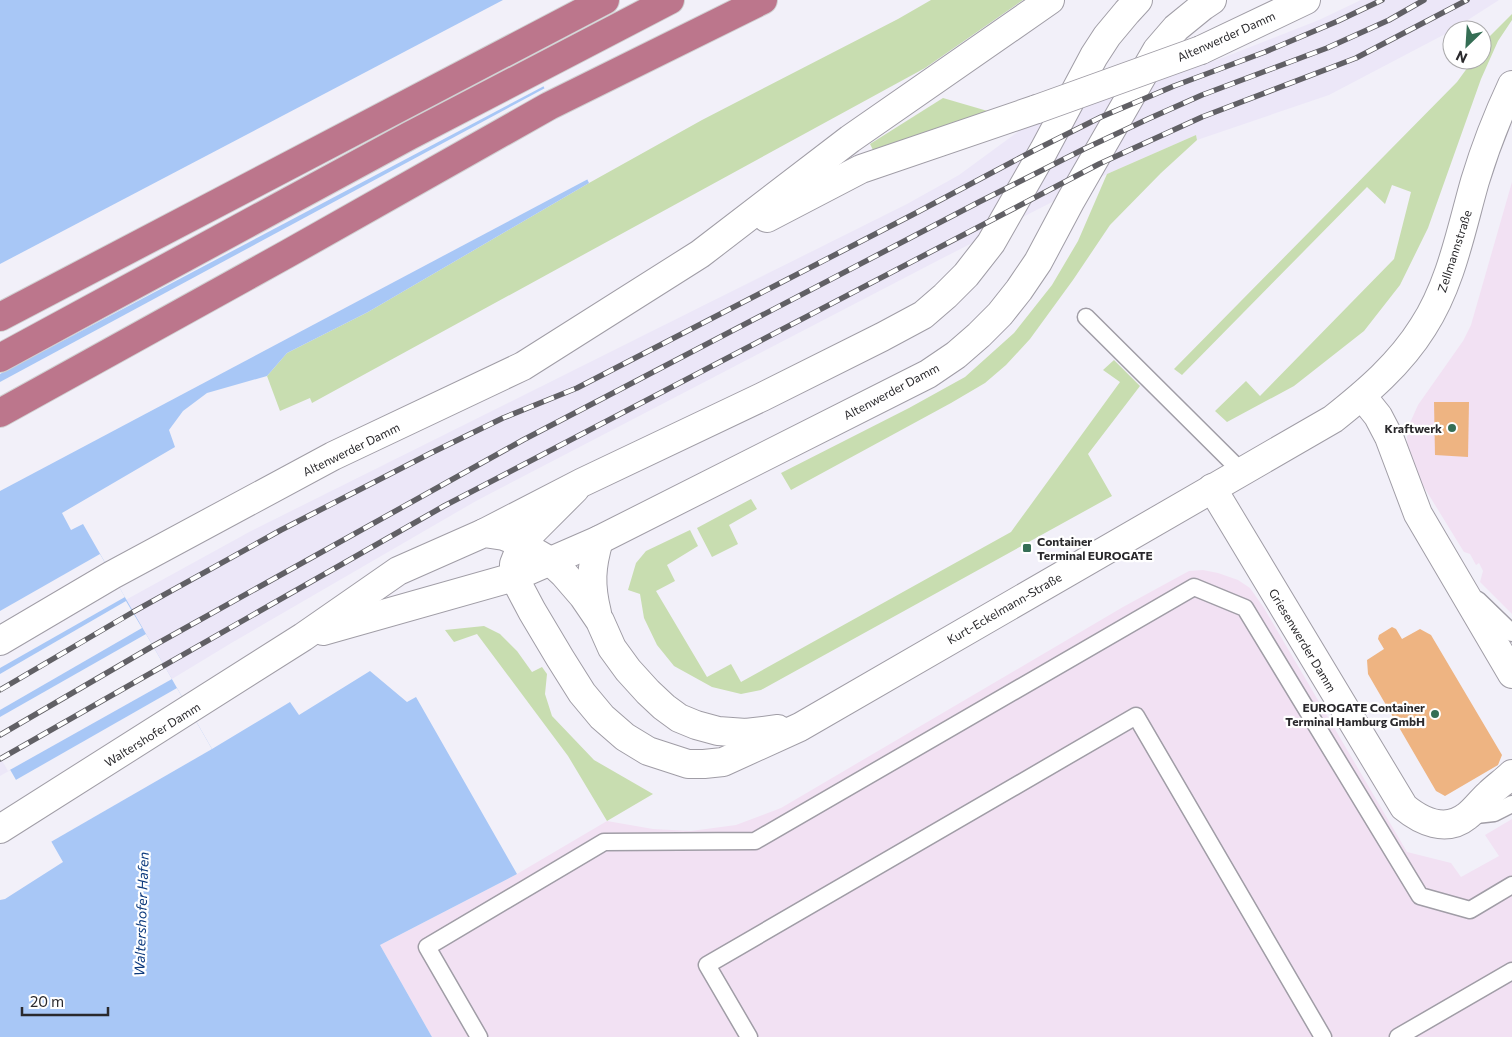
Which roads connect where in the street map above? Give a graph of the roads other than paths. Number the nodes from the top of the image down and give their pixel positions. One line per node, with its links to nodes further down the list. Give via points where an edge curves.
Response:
1 (605, 0): 10 (highway)
2 (670, 0): 12 (highway, via 409,136)
3 (763, 0): 14 (highway, via 549,106)
4 (1050, 0): 9 (street, Altenwerder Damm, via 850,139)
5 (1138, 0): 16 (street, via 1094,56 991,243 945,296 923,315 882,338)
6 (1212, 0): 19 (street, Altenwerder Damm, via 1176,28 1157,50 1038,262 1000,314 956,355 928,374)
7 (1306, 0): 9 (street, Altenwerder Damm, bridge, via 1201,50 861,169)
8 (1512, 85): 13 (street, Zellmannstraße, via 1486,147 1443,290 1434,309 1408,350)
9 (700, 254): 27 (street, Altenwerder Damm, via 523,366 333,456 112,575)
10 (0, 317)
11 (1086, 317): 15 (lane)
12 (0, 358)
13 (1362, 396): 15 (street, Kurt-Eckelmann-Straße, via 1333,419); 22 (street, via 1389,437 1418,514)
14 (0, 413)
15 (1242, 472): 17 (street, Kurt-Eckelmann-Straße)
16 (581, 483): 18 (street); 20 (street)
17 (1212, 488): 29 (street, Kurt-Eckelmann-Straße); 32 (street, Griesenwerder Damm, via 1404,807 1429,822 1445,825)
18 (484, 533): 20 (street, Kurt-Eckelmann-Straße, via 504,536); 26 (street, Waltershofer Damm, via 398,571)
19 (599, 540): 21 (street, Altenwerder Damm); 24 (street, Kurt-Eckelmann-Straße, via 592,566 592,583)
20 (522, 544): 21 (street, Kurt-Eckelmann-Straße); 23 (street, via 514,564)
21 (550, 562): 23 (street, Altenwerder Damm); 24 (street, Kurt-Eckelmann-Straße, via 583,596)
22 (1453, 575): 25 (lane); 28 (street)
23 (514, 577): 26 (street, Waltershofer Damm); 29 (street, Kurt-Eckelmann-Straße, via 582,693 602,717 648,751 688,764 723,762)
24 (600, 621): 29 (street, Kurt-Eckelmann-Straße, via 612,648 628,670 679,718 718,731 746,733)
25 (1512, 633)
26 (302, 637): 33 (street, Waltershofer Damm)
27 (0, 641)
28 (1512, 674)
29 (800, 726)
30 (1512, 774): 32 (street, Griesenwerder Damm)
31 (1512, 804): 32 (lane, via 1494,813)
32 (1467, 816)
33 (7, 825)
34 (1512, 885): 36 (lane, via 1470,910 1420,896 1245,608 1194,587 755,841 604,842 427,947)
35 (1512, 971): 39 (lane)
36 (479, 1037)
37 (749, 1037): 38 (lane, via 707,965 1136,716)
38 (1323, 1037)
39 (1398, 1037)

